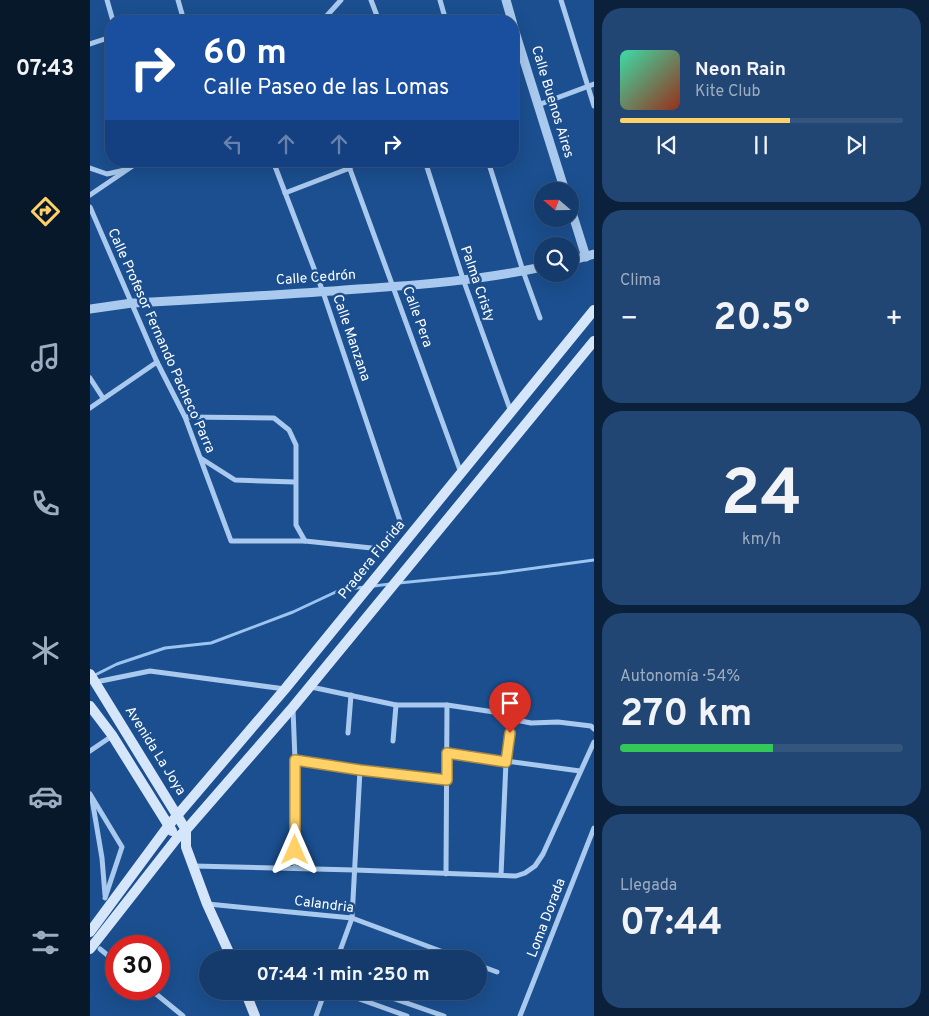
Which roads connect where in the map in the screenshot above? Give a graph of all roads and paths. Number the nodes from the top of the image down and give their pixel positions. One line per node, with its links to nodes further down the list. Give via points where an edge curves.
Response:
1 (108, 0): 8 (street)
2 (178, 0): 9 (street)
3 (341, 0): 10 (street)
4 (371, 0): 11 (street)
5 (440, 0): 12 (street)
6 (506, 0): 13 (street, Calle Buenos Aires)
7 (561, 0): 18 (street)
8 (112, 15)
9 (182, 15)
10 (327, 15)
11 (376, 15)
12 (444, 15)
13 (510, 15)
14 (105, 39): 15 (street)
15 (90, 44)
16 (519, 45): 19 (street, Calle Buenos Aires)
17 (594, 84): 18 (street)
18 (587, 87): 19 (street); 20 (street)
19 (538, 106): 28 (street, Calle Buenos Aires)
20 (594, 106)
21 (132, 167): 27 (street)
22 (275, 167): 29 (street, Calle Manzana)
23 (427, 167): 37 (street, Palma Cristy)
24 (490, 167): 36 (street)
25 (90, 168): 27 (street, via 106,174)
26 (350, 168): 29 (street); 38 (street, Calle Pera)
27 (128, 170): 30 (street)
28 (562, 182)
29 (285, 193): 39 (street, Calle Manzana)
30 (90, 196)
31 (90, 207): 32 (street, Calle Profesor Fernando Pacheco Parra)
32 (92, 219): 40 (street, Calle Profesor Fernando Pacheco Parra)
33 (579, 228): 34 (street)
34 (590, 256)
35 (534, 269): 36 (street, Calle Cedrón)
36 (523, 271): 37 (street, Calle Cedrón); 43 (street)
37 (463, 279): 38 (street, Calle Cedrón); 49 (street, Palma Cristy)
38 (394, 286): 39 (street, Calle Cedrón); 52 (street, Calle Pera)
39 (324, 292): 40 (street, Calle Cedrón); 54 (street, Calle Manzana, via 401,524 381,550)
40 (132, 303): 41 (street, Calle Cedrón); 45 (street, Calle Profesor Fernando Pacheco Parra)
41 (90, 309)
42 (594, 310): 49 (main road, Pradera Florida)
43 (540, 318)
44 (594, 341): 56 (main road)
45 (157, 362): 47 (street); 50 (street, Calle Profesor Fernando Pacheco Parra)
46 (90, 378): 47 (street)
47 (103, 398): 48 (street)
48 (90, 408)
49 (511, 413): 52 (main road, Pradera Florida)
50 (185, 416): 51 (street, Calle Profesor Fernando Pacheco Parra); 53 (street, via 274,418 289,430 296,445)
51 (201, 459): 53 (street, via 235,480); 54 (street, Calle Profesor Fernando Pacheco Parra, via 231,541)
52 (461, 474): 57 (main road, Pradera Florida)
53 (295, 482): 54 (street, via 296,525)
54 (306, 541)
55 (93, 679): 57 (street, via 150,671); 77 (main road, Avenida La Joya)
56 (310, 687): 58 (street); 62 (main road)
57 (285, 689): 77 (main road, Pradera Florida)
58 (351, 695): 59 (street); 65 (street)
59 (396, 705): 60 (street); 67 (street)
60 (447, 705): 63 (street, via 494,712); 70 (street)
61 (90, 706): 66 (main road, Avenida La Joya)
62 (293, 707): 71 (street); 80 (main road)
63 (511, 719): 64 (street); 72 (street)
64 (594, 728)
65 (348, 733)
66 (112, 736): 69 (street); 78 (main road, Avenida La Joya)
67 (393, 741)
68 (594, 742): 74 (street)
69 (90, 751)
70 (447, 753): 72 (street); 75 (street)
71 (295, 760): 73 (street); 84 (street)
72 (506, 762): 74 (street); 87 (street)
73 (360, 770): 75 (street); 85 (street)
74 (580, 770): 87 (street, via 550,842 535,866 525,874)
75 (447, 780): 86 (street)
76 (91, 795): 76 (street, via 102,858 105,898 122,847)
77 (178, 815): 78 (main road, Pradera Florida); 80 (main road, Avenida La Joya)
78 (169, 825): 81 (main road, Avenida La Joya); 90 (main road, Pradera Florida)
79 (594, 828): 107 (street, Loma Dorada)
80 (186, 830): 81 (main road); 82 (main road, Avenida La Joya)
81 (177, 838): 82 (main road, Avenida La Joya); 91 (main road)
82 (186, 847): 83 (main road, Avenida La Joya)
83 (194, 866): 84 (street); 88 (main road, Avenida La Joya)
84 (294, 868): 85 (street)
85 (355, 870): 86 (street); 89 (street)
86 (446, 874): 87 (street)
87 (502, 875)
88 (208, 904): 89 (street, Calandria); 92 (main road, Avenida La Joya)
89 (352, 918): 93 (street); 94 (street, Calandria)
90 (90, 932)
91 (95, 949)
92 (229, 950)
93 (340, 950)
94 (438, 950)
95 (487, 968): 96 (street)
96 (497, 972)
97 (163, 1000): 102 (street)
98 (249, 1000): 103 (main road)
99 (322, 1000): 104 (street)
100 (362, 1000): 105 (street)
101 (398, 1000): 106 (street)
102 (183, 1016)
103 (255, 1016)
104 (316, 1016)
105 (407, 1016)
106 (444, 1016)
107 (520, 1016)

